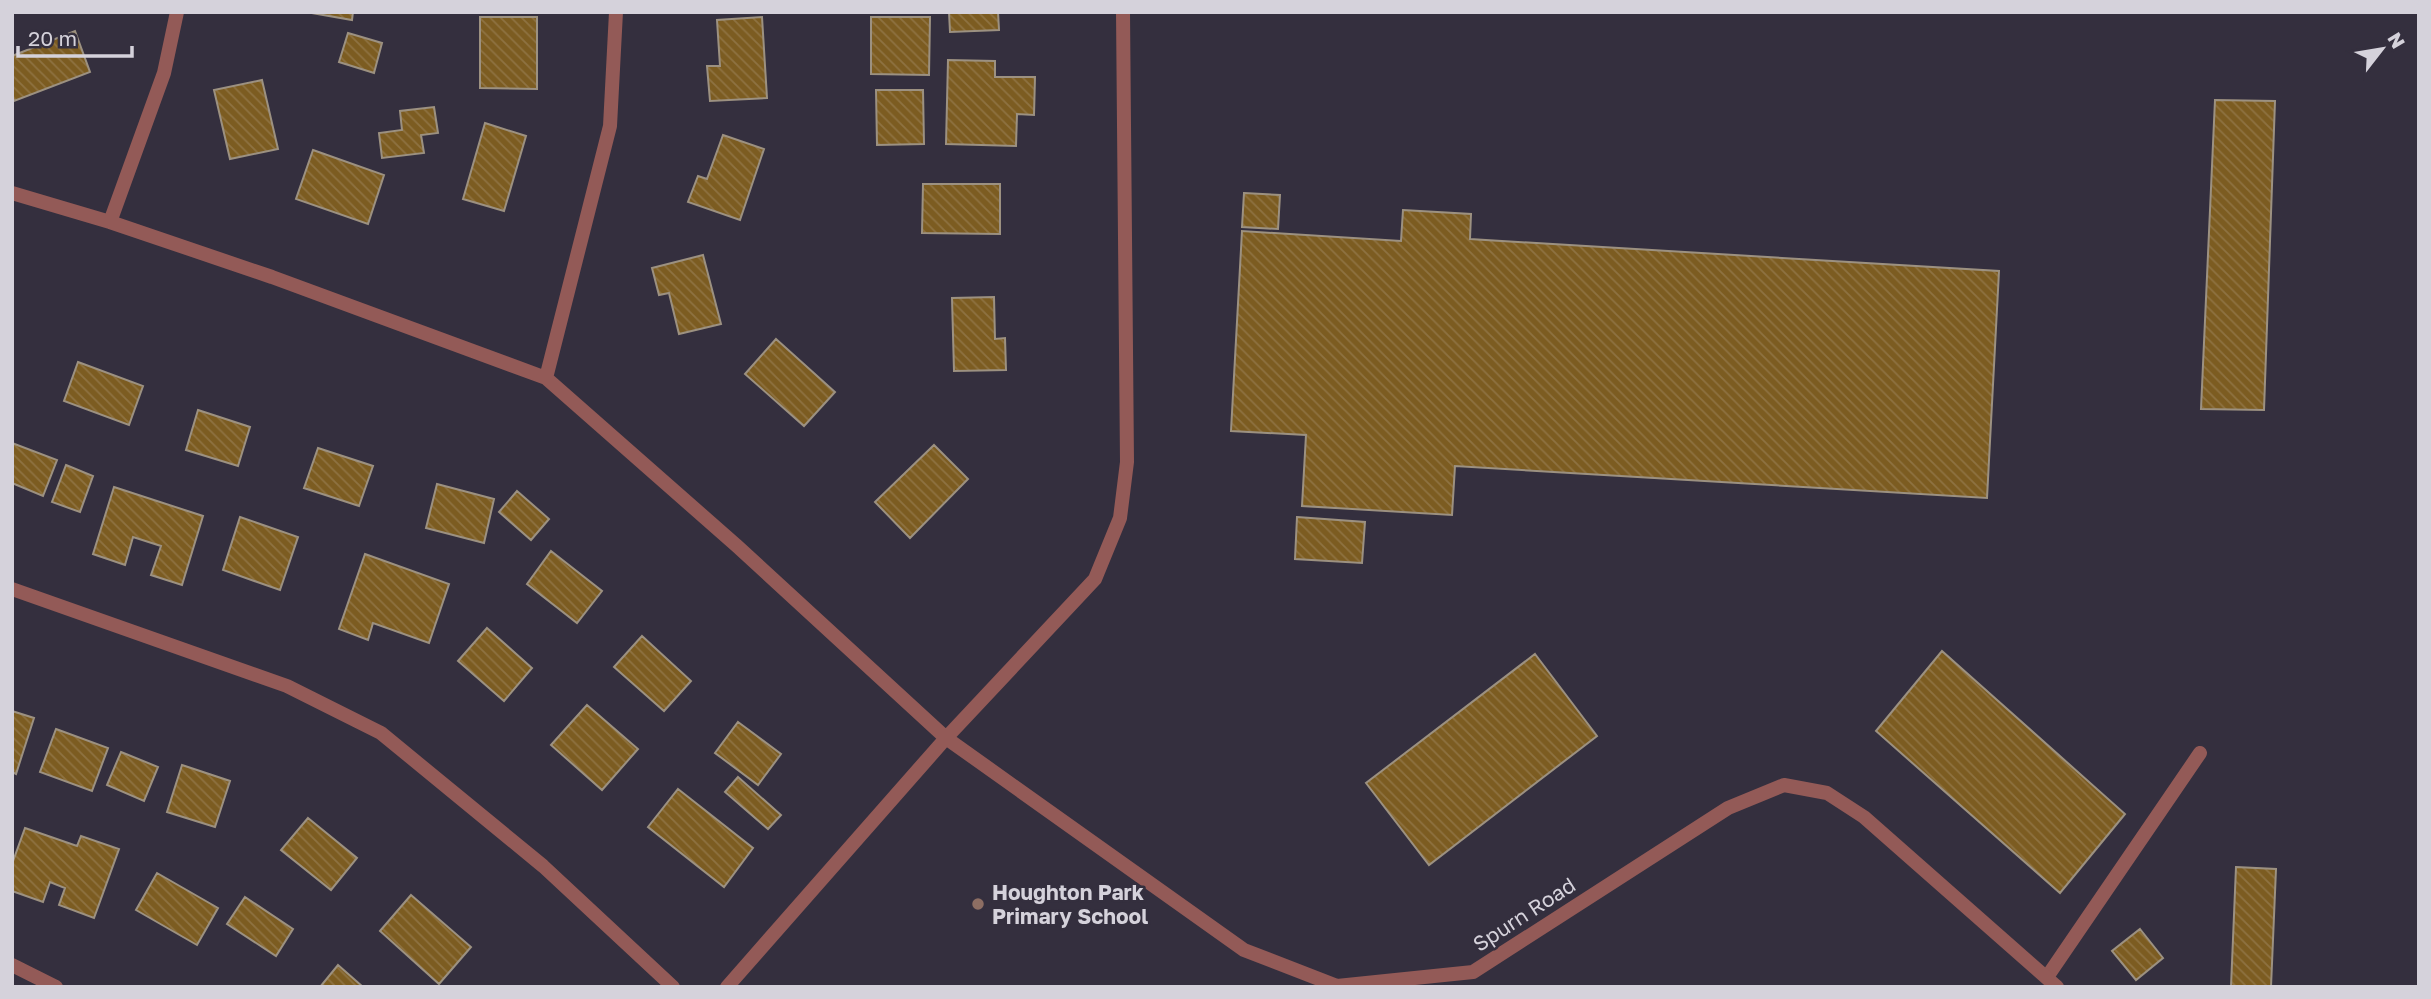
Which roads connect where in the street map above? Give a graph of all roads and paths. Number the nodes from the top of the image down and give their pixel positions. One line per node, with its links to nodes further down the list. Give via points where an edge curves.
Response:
1 (177, 12): 5 (street, via 164,73)
2 (616, 12): 6 (street, via 610,126)
3 (1123, 12): 8 (street, via 1127,462 1120,519 1094,579)
4 (12, 193): 5 (street)
5 (110, 222): 6 (street, via 272,276)
6 (546, 378): 8 (street, Spurn Road)
7 (12, 589): 13 (street, via 287,686 381,733 543,866)
8 (946, 738): 11 (street, Spurn Road, via 1244,950 1337,986 1472,972 1728,808 1784,785 1827,793 1864,817); 14 (street)
9 (2200, 753): 11 (street)
10 (12, 965): 12 (street)
11 (2052, 982)
12 (56, 987)
13 (673, 987)
14 (727, 987)

